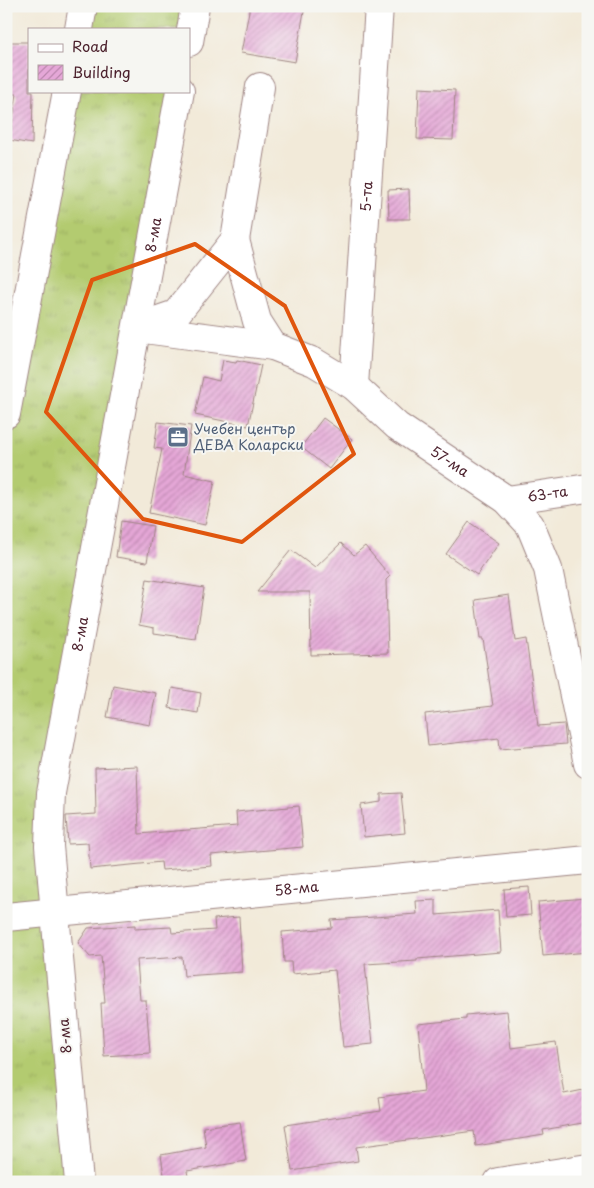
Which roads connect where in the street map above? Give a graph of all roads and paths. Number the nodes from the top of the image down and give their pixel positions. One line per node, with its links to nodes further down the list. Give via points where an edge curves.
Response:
1 (84, 6): 4 (street)
2 (195, 6): 5 (street)
3 (379, 6): 12 (street, 5-та)
4 (79, 28)
5 (190, 36)
6 (260, 87): 9 (street)
7 (67, 92): 13 (street)
8 (180, 92): 10 (street, 8-ма)
9 (235, 240): 10 (street, via 176,314); 11 (street, via 257,321)
10 (137, 328): 11 (street, 57-ма); 18 (street, 8-ма, via 51,793 49,846)
11 (274, 346): 12 (street, 57-ма, via 314,362)
12 (354, 386): 15 (street, 57-ма, via 397,426)
13 (7, 404)
14 (588, 488): 15 (street, 63-та)
15 (507, 500): 16 (street, 57-ма, via 530,525 548,569)
16 (588, 764)
17 (588, 860): 18 (street, 58-ма)
18 (54, 912): 19 (street, 58-ма); 21 (street, 8-ма)
19 (6, 917)
20 (588, 1168): 22 (street)
21 (79, 1182)
22 (498, 1182)

